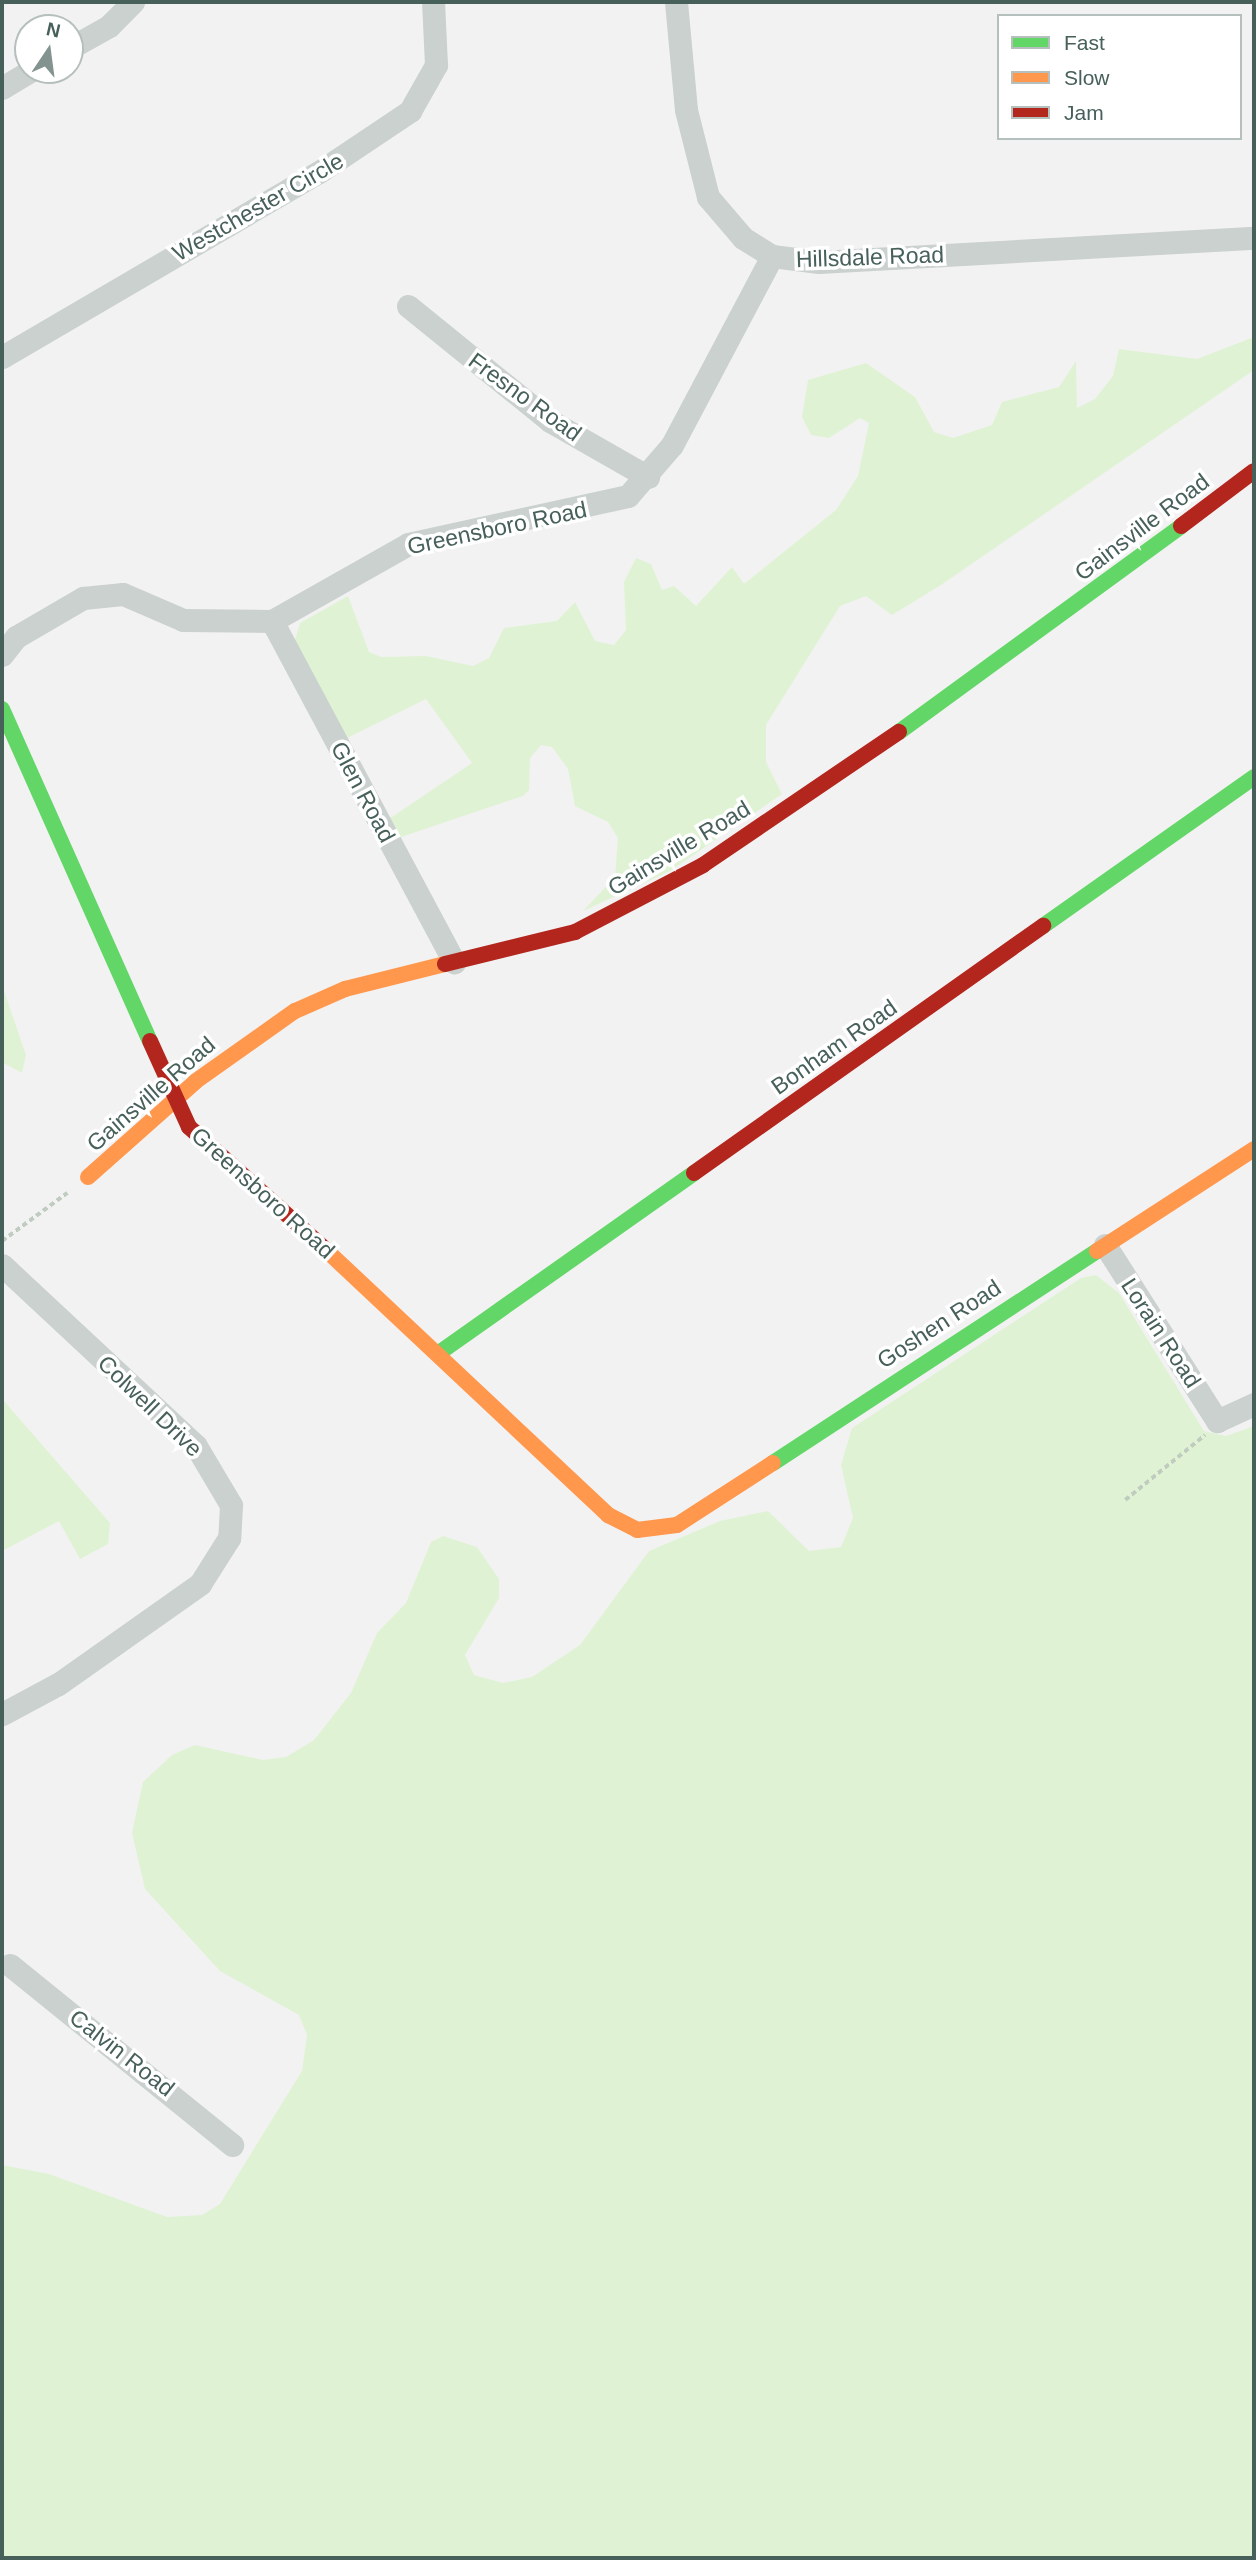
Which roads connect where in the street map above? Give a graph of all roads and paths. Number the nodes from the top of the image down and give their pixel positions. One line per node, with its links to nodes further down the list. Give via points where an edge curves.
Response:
1 (133, 2): 4 (street, via 109,26)
2 (433, 2): 8 (street, Westchester Circle, via 436,65 410,111 319,172)
3 (676, 2): 6 (street, Hillsdale Road, via 686,110 708,197 736,231)
4 (84, 40)
5 (1254, 238): 6 (street, Hillsdale Road, via 820,262)
6 (772, 256): 10 (street, Greensboro Road, via 741,325)
7 (408, 306): 10 (street, Fresno Road, via 550,421)
8 (2, 357)
9 (1254, 471): 15 (street, Gainsville Road, via 960,691 702,865 575,932)
10 (648, 477): 11 (street, Greensboro Road, via 628,496 594,508 408,544)
11 (272, 621): 12 (street, via 183,620 123,594 104,593 83,598 16,637); 15 (street, Glen Road)
12 (2, 654)
13 (2, 709): 16 (street, Greensboro Road)
14 (1254, 778): 22 (street, Bonham Road)
15 (454, 962): 16 (street, Gainsville Road, via 345,989 295,1011 209,1071)
16 (176, 1102): 18 (street, Gainsville Road); 22 (street, Greensboro Road, via 208,1149)
17 (1254, 1149): 20 (street, Goshen Road)
18 (88, 1177): 19 (path)
19 (2, 1241)
20 (1105, 1245): 24 (street, Lorain Road); 26 (street, Goshen Road, via 677,1525)
21 (2, 1265): 27 (street, Colwell Drive, via 196,1446 231,1506 229,1538 200,1584 58,1684)
22 (439, 1353): 26 (street, Greensboro Road, via 608,1515)
23 (1254, 1404): 24 (street)
24 (1217, 1421): 25 (path)
25 (1125, 1500)
26 (648, 1532)
27 (2, 1714)
28 (4, 1964): 29 (street, Calvin Road)
29 (232, 2145)

